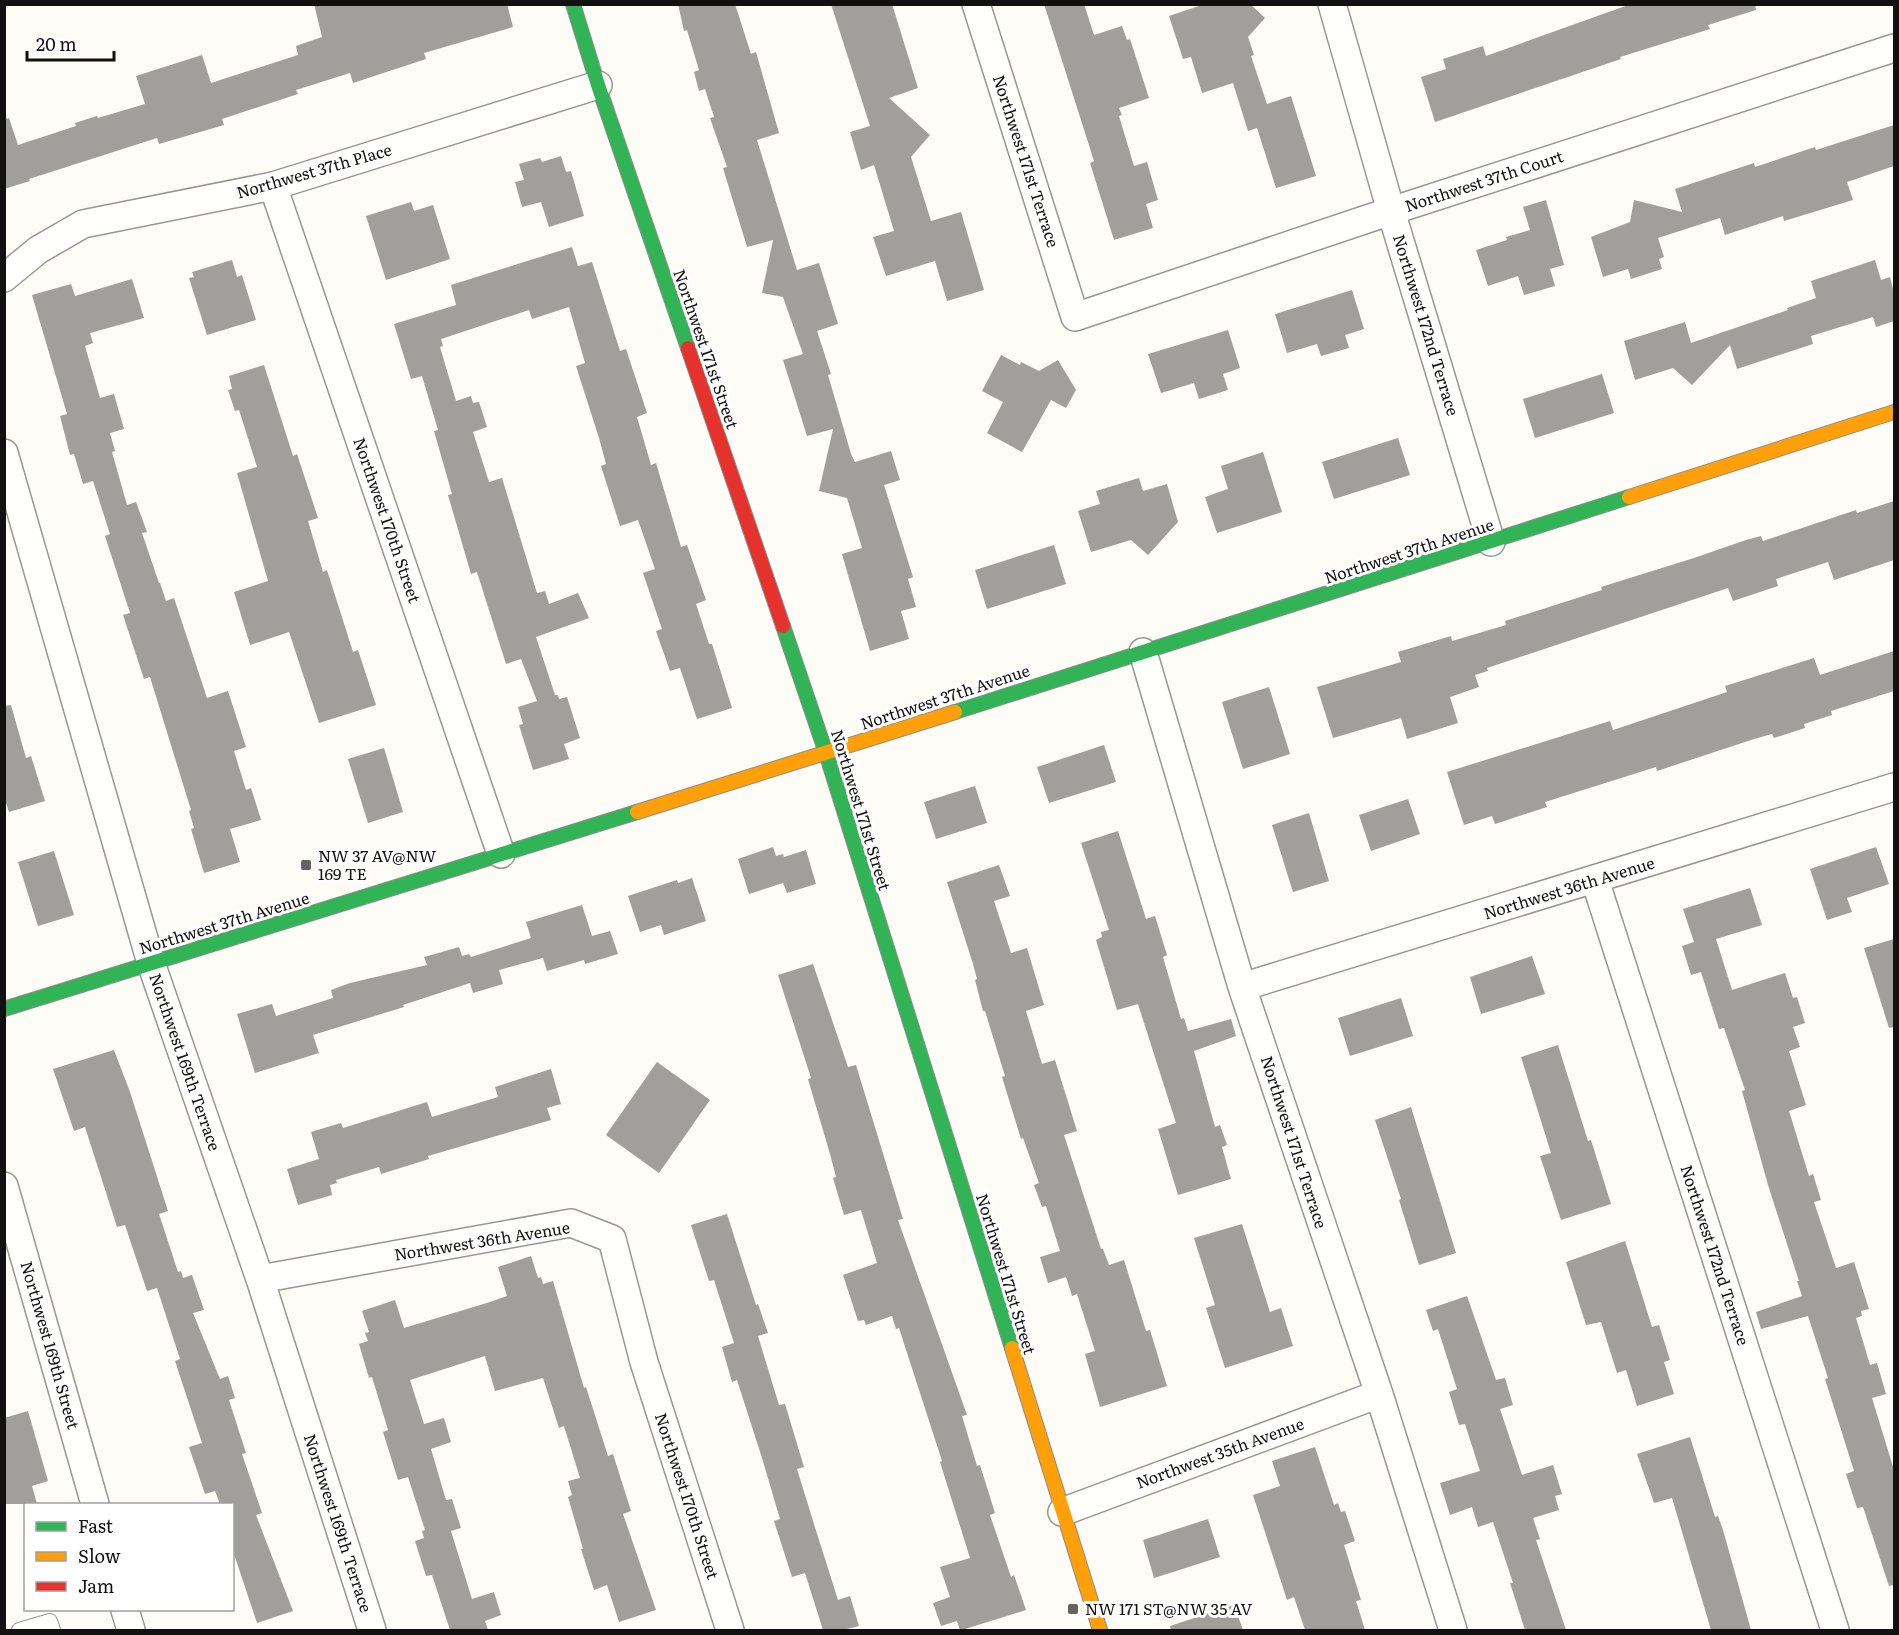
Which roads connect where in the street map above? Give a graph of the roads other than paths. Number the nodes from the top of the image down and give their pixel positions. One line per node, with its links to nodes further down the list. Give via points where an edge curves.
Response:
1 (573, 4): 5 (main road, Northwest 171st Street)
2 (976, 4): 9 (street, Northwest 171st Terrace)
3 (1332, 4): 7 (street, Northwest 172nd Terrace)
4 (1894, 48): 7 (street, Northwest 37th Court)
5 (598, 85): 6 (street, Northwest 37th Place); 14 (main road, Northwest 171st Street)
6 (273, 186): 8 (street, Northwest 37th Place, via 83,224 38,250); 16 (street, Northwest 170th Street)
7 (1391, 211): 9 (street, Northwest 37th Court); 12 (street, Northwest 172nd Terrace)
8 (4, 278)
9 (1075, 317)
10 (1894, 412): 12 (main road, Northwest 37th Avenue)
11 (4, 453): 18 (street, Northwest 169th Terrace)
12 (1491, 542): 13 (main road, Northwest 37th Avenue)
13 (1143, 652): 14 (main road, Northwest 37th Avenue); 19 (street, Northwest 171st Terrace)
14 (826, 753): 16 (main road, Northwest 37th Avenue); 26 (main road, Northwest 171st Street)
15 (1894, 787): 17 (street, Northwest 36th Avenue)
16 (501, 854): 18 (main road, Northwest 37th Avenue)
17 (1595, 880): 19 (street, Northwest 36th Avenue); 35 (street, Northwest 172nd Terrace)
18 (151, 963): 20 (main road, Northwest 37th Avenue); 22 (street, Northwest 169th Terrace)
19 (1242, 987): 24 (street, Northwest 171st Terrace)
20 (4, 1009)
21 (4, 1186): 25 (street, Northwest 169th Street)
22 (260, 1279): 23 (street, Northwest 36th Avenue, via 571,1223 612,1239); 31 (street, Northwest 169th Terrace)
23 (644, 1362): 32 (street, Northwest 170th Street)
24 (1379, 1394): 26 (street, Northwest 35th Avenue); 34 (street, Northwest 171st Terrace)
25 (95, 1503)
26 (1062, 1512): 33 (main road, Northwest 171st Street)
27 (125, 1611): 30 (street)
28 (19, 1630): 29 (lane, via 50,1621)
29 (53, 1630)
30 (131, 1630)
31 (372, 1630)
32 (730, 1630)
33 (1100, 1630)
34 (1453, 1630)
35 (1836, 1630)

